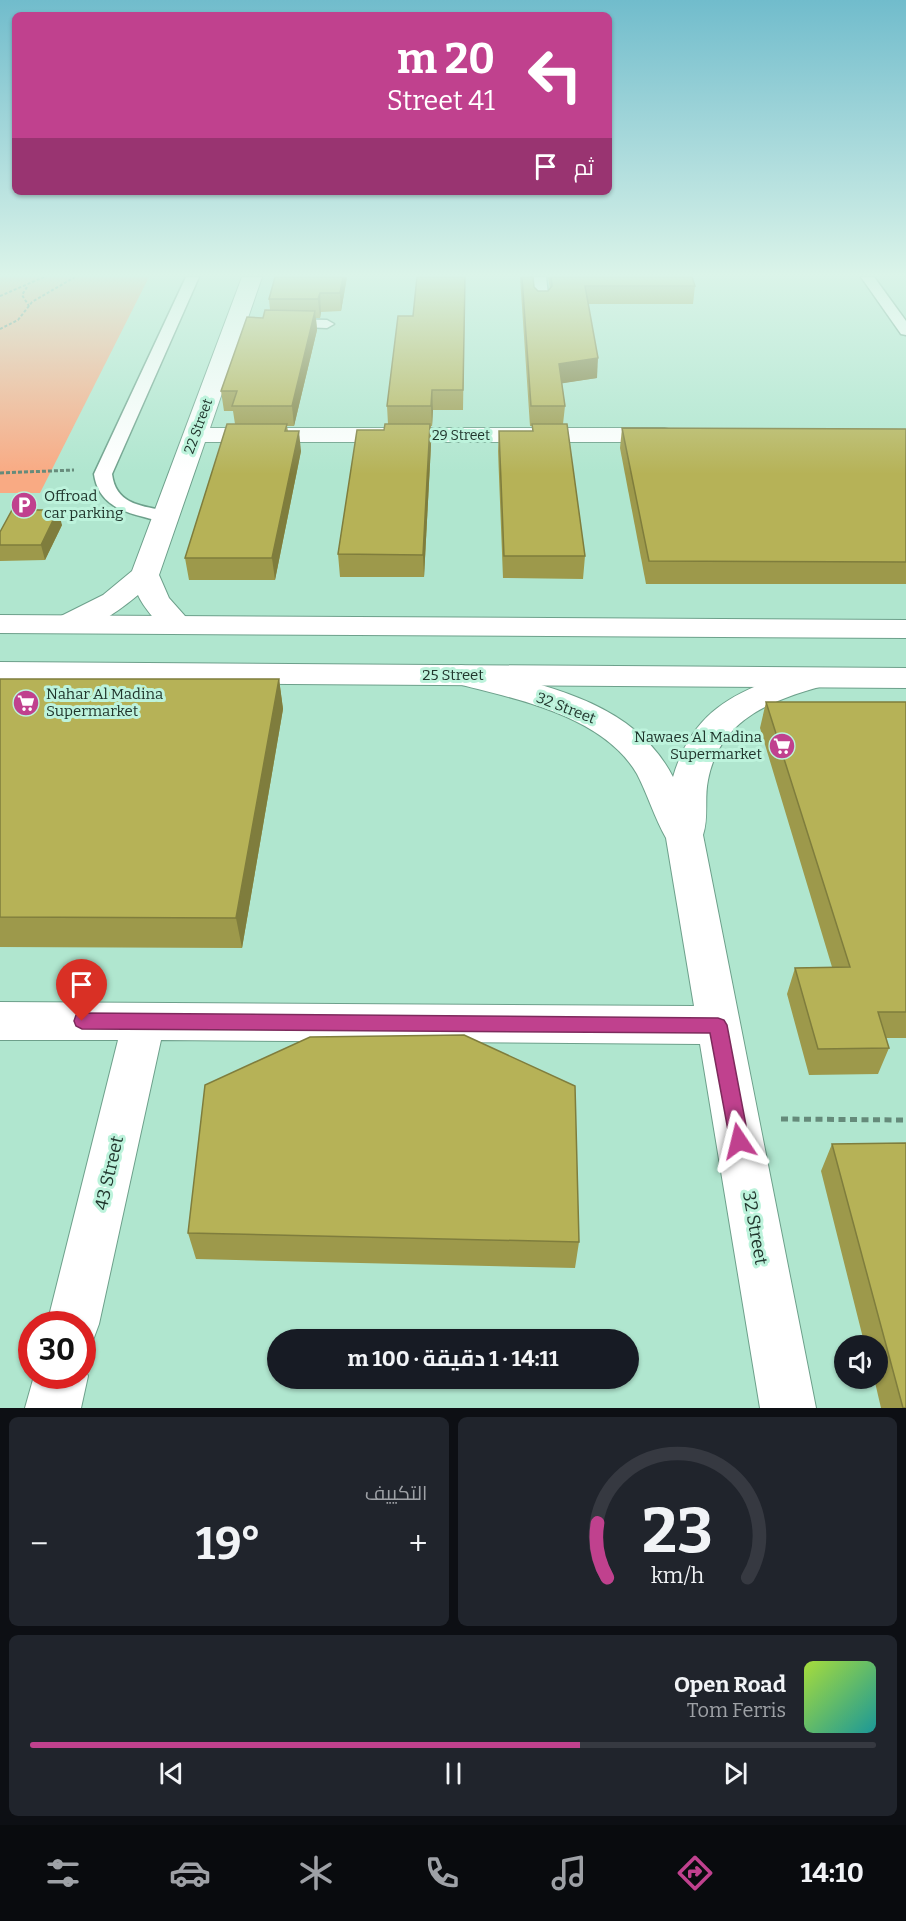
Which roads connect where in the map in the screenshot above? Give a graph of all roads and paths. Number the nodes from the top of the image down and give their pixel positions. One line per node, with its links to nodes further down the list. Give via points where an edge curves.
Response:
1 (163, 343): 5 (lane)
2 (233, 343): 3 (street, 22 Street)
3 (195, 435): 4 (street, 29 Street); 7 (street, 22 Street)
4 (681, 435)
5 (104, 469): 6 (path); 7 (lane, via 103,481 113,498 137,511)
6 (0, 472)
7 (166, 516): 8 (street, 22 Street)
8 (145, 575): 10 (street, via 113,601); 11 (street, via 155,601)
9 (0, 624): 10 (street)
10 (68, 625): 11 (street)
11 (178, 625): 12 (street)
12 (906, 629)
13 (0, 672): 14 (street, 25 Street)
14 (461, 675): 15 (street, 25 Street); 17 (street, 32 Street, via 579,710 622,736 649,765 669,815)
15 (819, 677): 16 (street, 25 Street); 17 (street, 32 Street, via 762,695 712,729 692,768 690,812)
16 (906, 678)
17 (684, 835): 20 (street, 32 Street)
18 (0, 1020): 19 (street)
19 (144, 1021): 20 (street); 23 (street, 43 Street)
20 (718, 1025): 21 (street, 32 Street)
21 (735, 1119): 22 (path); 26 (street, 32 Street)
22 (906, 1120)
23 (76, 1311)
24 (58, 1389): 25 (street)
25 (53, 1408)
26 (788, 1408)

